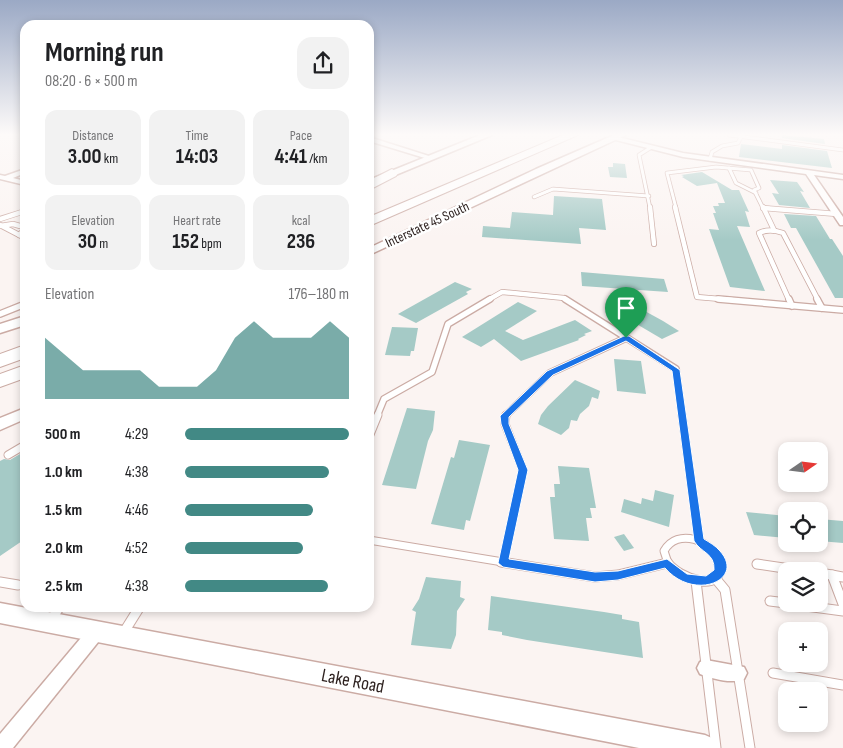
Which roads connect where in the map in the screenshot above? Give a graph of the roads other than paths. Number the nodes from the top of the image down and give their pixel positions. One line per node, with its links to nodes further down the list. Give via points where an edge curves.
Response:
1 (400, 170): 12 (main road)
2 (464, 170): 20 (highway)
3 (491, 170): 25 (highway)
4 (542, 170): 32 (main road, Interstate 45 South)
5 (643, 170): 18 (lane)
6 (692, 170): 34 (lane, via 667,173 697,297)
7 (731, 170): 17 (lane, via 736,183)
8 (749, 170): 17 (lane, via 759,188 754,190)
9 (792, 170): 10 (street)
10 (808, 172): 13 (street); 23 (street)
11 (20, 173): 14 (street)
12 (392, 173): 16 (highway)
13 (843, 177)
14 (3, 178): 15 (street)
15 (20, 182)
16 (374, 182)
17 (756, 193): 21 (lane)
18 (649, 196): 19 (lane, via 553,189); 31 (lane)
19 (534, 197)
20 (374, 207)
21 (763, 208): 23 (lane); 29 (lane)
22 (20, 212): 24 (lane)
23 (837, 214): 26 (street)
24 (0, 219)
25 (374, 220)
26 (843, 222)
27 (0, 226): 28 (lane); 30 (lane)
28 (20, 226)
29 (774, 230): 34 (lane, via 759,233); 35 (lane, via 783,233)
30 (19, 235)
31 (654, 244)
32 (374, 250)
33 (20, 306): 37 (lane)
34 (792, 306): 35 (lane)
35 (822, 308): 36 (lane)
36 (843, 310)
37 (0, 314)
38 (20, 322): 39 (main road)
39 (0, 329)
40 (626, 338): 47 (lane, via 564,298 502,292 448,324 432,372 384,400); 51 (lane, via 676,370); 52 (lane, via 550,373 505,416 505,424 523,470)
41 (20, 351): 42 (highway)
42 (0, 360)
43 (20, 372): 44 (highway)
44 (0, 381)
45 (20, 415): 46 (main road)
46 (0, 425)
47 (374, 425)
48 (20, 448): 49 (lane)
49 (8, 455)
50 (374, 541): 52 (lane)
51 (699, 541): 53 (lane, via 684,538 670,541 664,554); 59 (lane, via 716,554 720,563 720,571)
52 (503, 563): 53 (lane, via 595,577)
53 (667, 563): 60 (lane, via 684,578)
54 (757, 564): 55 (lane)
55 (778, 567)
56 (828, 575): 57 (lane)
57 (832, 576): 58 (lane); 65 (lane)
58 (843, 577)
59 (715, 578): 60 (lane); 74 (lane, via 725,590)
60 (696, 581): 73 (lane)
61 (0, 582): 62 (lane)
62 (18, 585)
63 (770, 601): 64 (lane)
64 (778, 602)
65 (843, 604)
66 (828, 609): 67 (lane)
67 (843, 611)
68 (136, 612): 72 (lane)
69 (0, 613): 70 (main road, Lake Road)
70 (55, 615): 71 (main road, Lake Road)
71 (97, 631): 72 (main road, Lake Road); 77 (street)
72 (122, 636): 78 (main road, Lake Road)
73 (706, 668): 74 (street); 79 (lane)
74 (738, 673): 80 (lane)
75 (773, 673): 76 (lane)
76 (843, 685)
77 (1, 748)
78 (705, 748)
79 (716, 748)
80 (750, 748)

